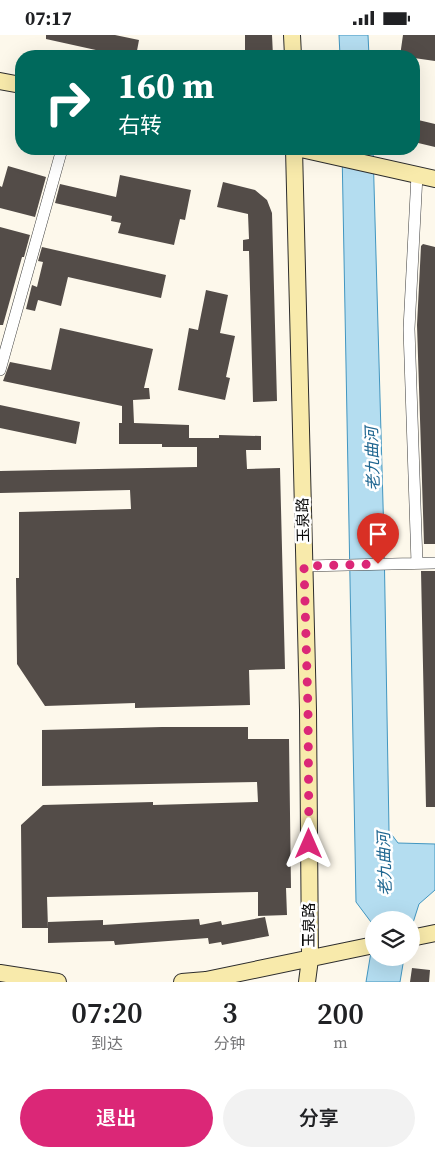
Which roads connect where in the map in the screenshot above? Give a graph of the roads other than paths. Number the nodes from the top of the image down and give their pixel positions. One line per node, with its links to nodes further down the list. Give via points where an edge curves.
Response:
1 (292, 35): 2 (street)
2 (292, 50)
3 (0, 81): 4 (street)
4 (15, 84)
5 (60, 155): 10 (street)
6 (294, 155): 13 (street, 玉泉路)
7 (329, 155): 8 (street)
8 (417, 175): 9 (street); 11 (street, via 409,329)
9 (435, 179)
10 (0, 370)
11 (417, 563): 12 (street); 13 (street)
12 (435, 563)
13 (304, 566): 17 (street, 玉泉路)
14 (435, 933): 15 (street)
15 (420, 936)
16 (365, 947): 17 (street)
17 (310, 959): 20 (street); 21 (street, 玉泉路)
18 (0, 973): 19 (street)
19 (58, 982)
20 (182, 982)
21 (306, 982)

